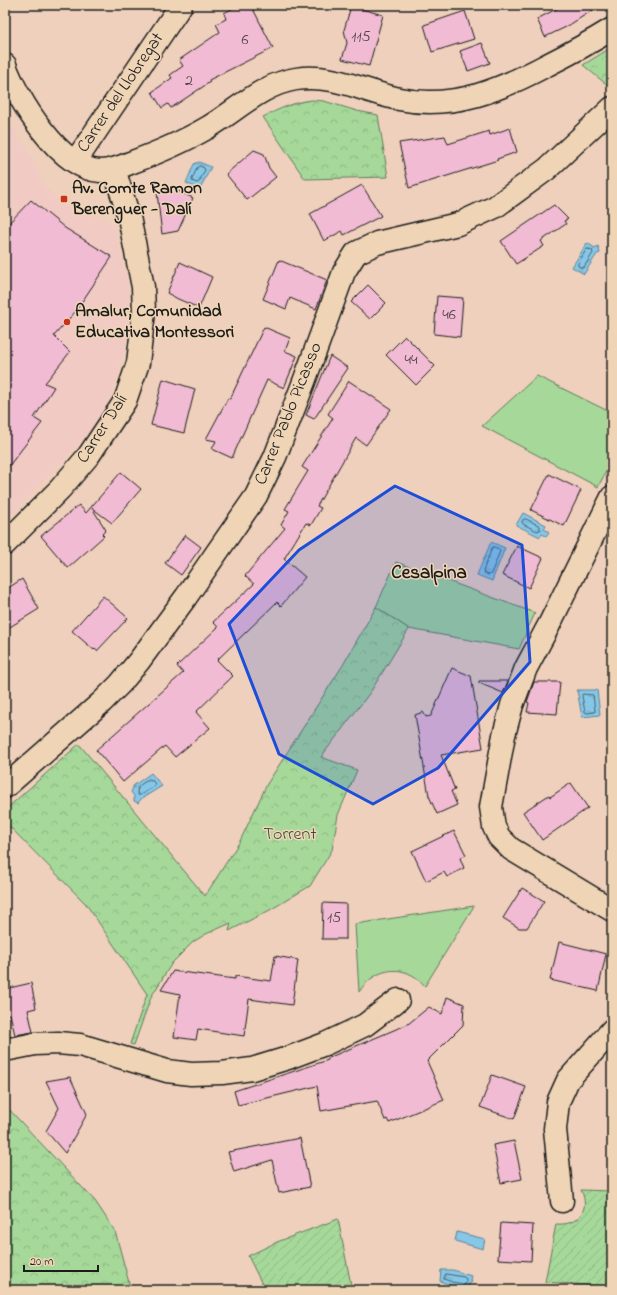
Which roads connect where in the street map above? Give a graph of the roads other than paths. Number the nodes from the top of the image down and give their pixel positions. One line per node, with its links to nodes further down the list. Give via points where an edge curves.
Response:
1 (181, 5): 5 (street, Carrer del Llobregat)
2 (612, 29): 6 (street, via 519,80 471,98 450,102 400,100 323,78 292,79 263,91 195,134)
3 (5, 65): 5 (street, via 19,96 39,127)
4 (612, 108): 9 (street, Carrer Pablo Picasso, via 547,169 494,207 458,224 377,243 356,253 344,272 303,386 275,457 256,496 186,597 120,684)
5 (75, 162): 6 (street, via 100,171)
6 (114, 169): 8 (street, Carrer Dalí, via 129,217 143,287 144,312 138,363 125,401 89,455 60,489)
7 (612, 497): 10 (street, via 519,685 504,735 491,807 494,827 511,849)
8 (5, 544)
9 (5, 787)
10 (612, 910)
11 (398, 1000): 13 (street, via 365,1025 325,1044 288,1058 222,1073 191,1074 167,1071 80,1045 36,1044)
12 (612, 1030): 14 (street, via 568,1080 558,1102 555,1129)
13 (5, 1050)
14 (562, 1201)

